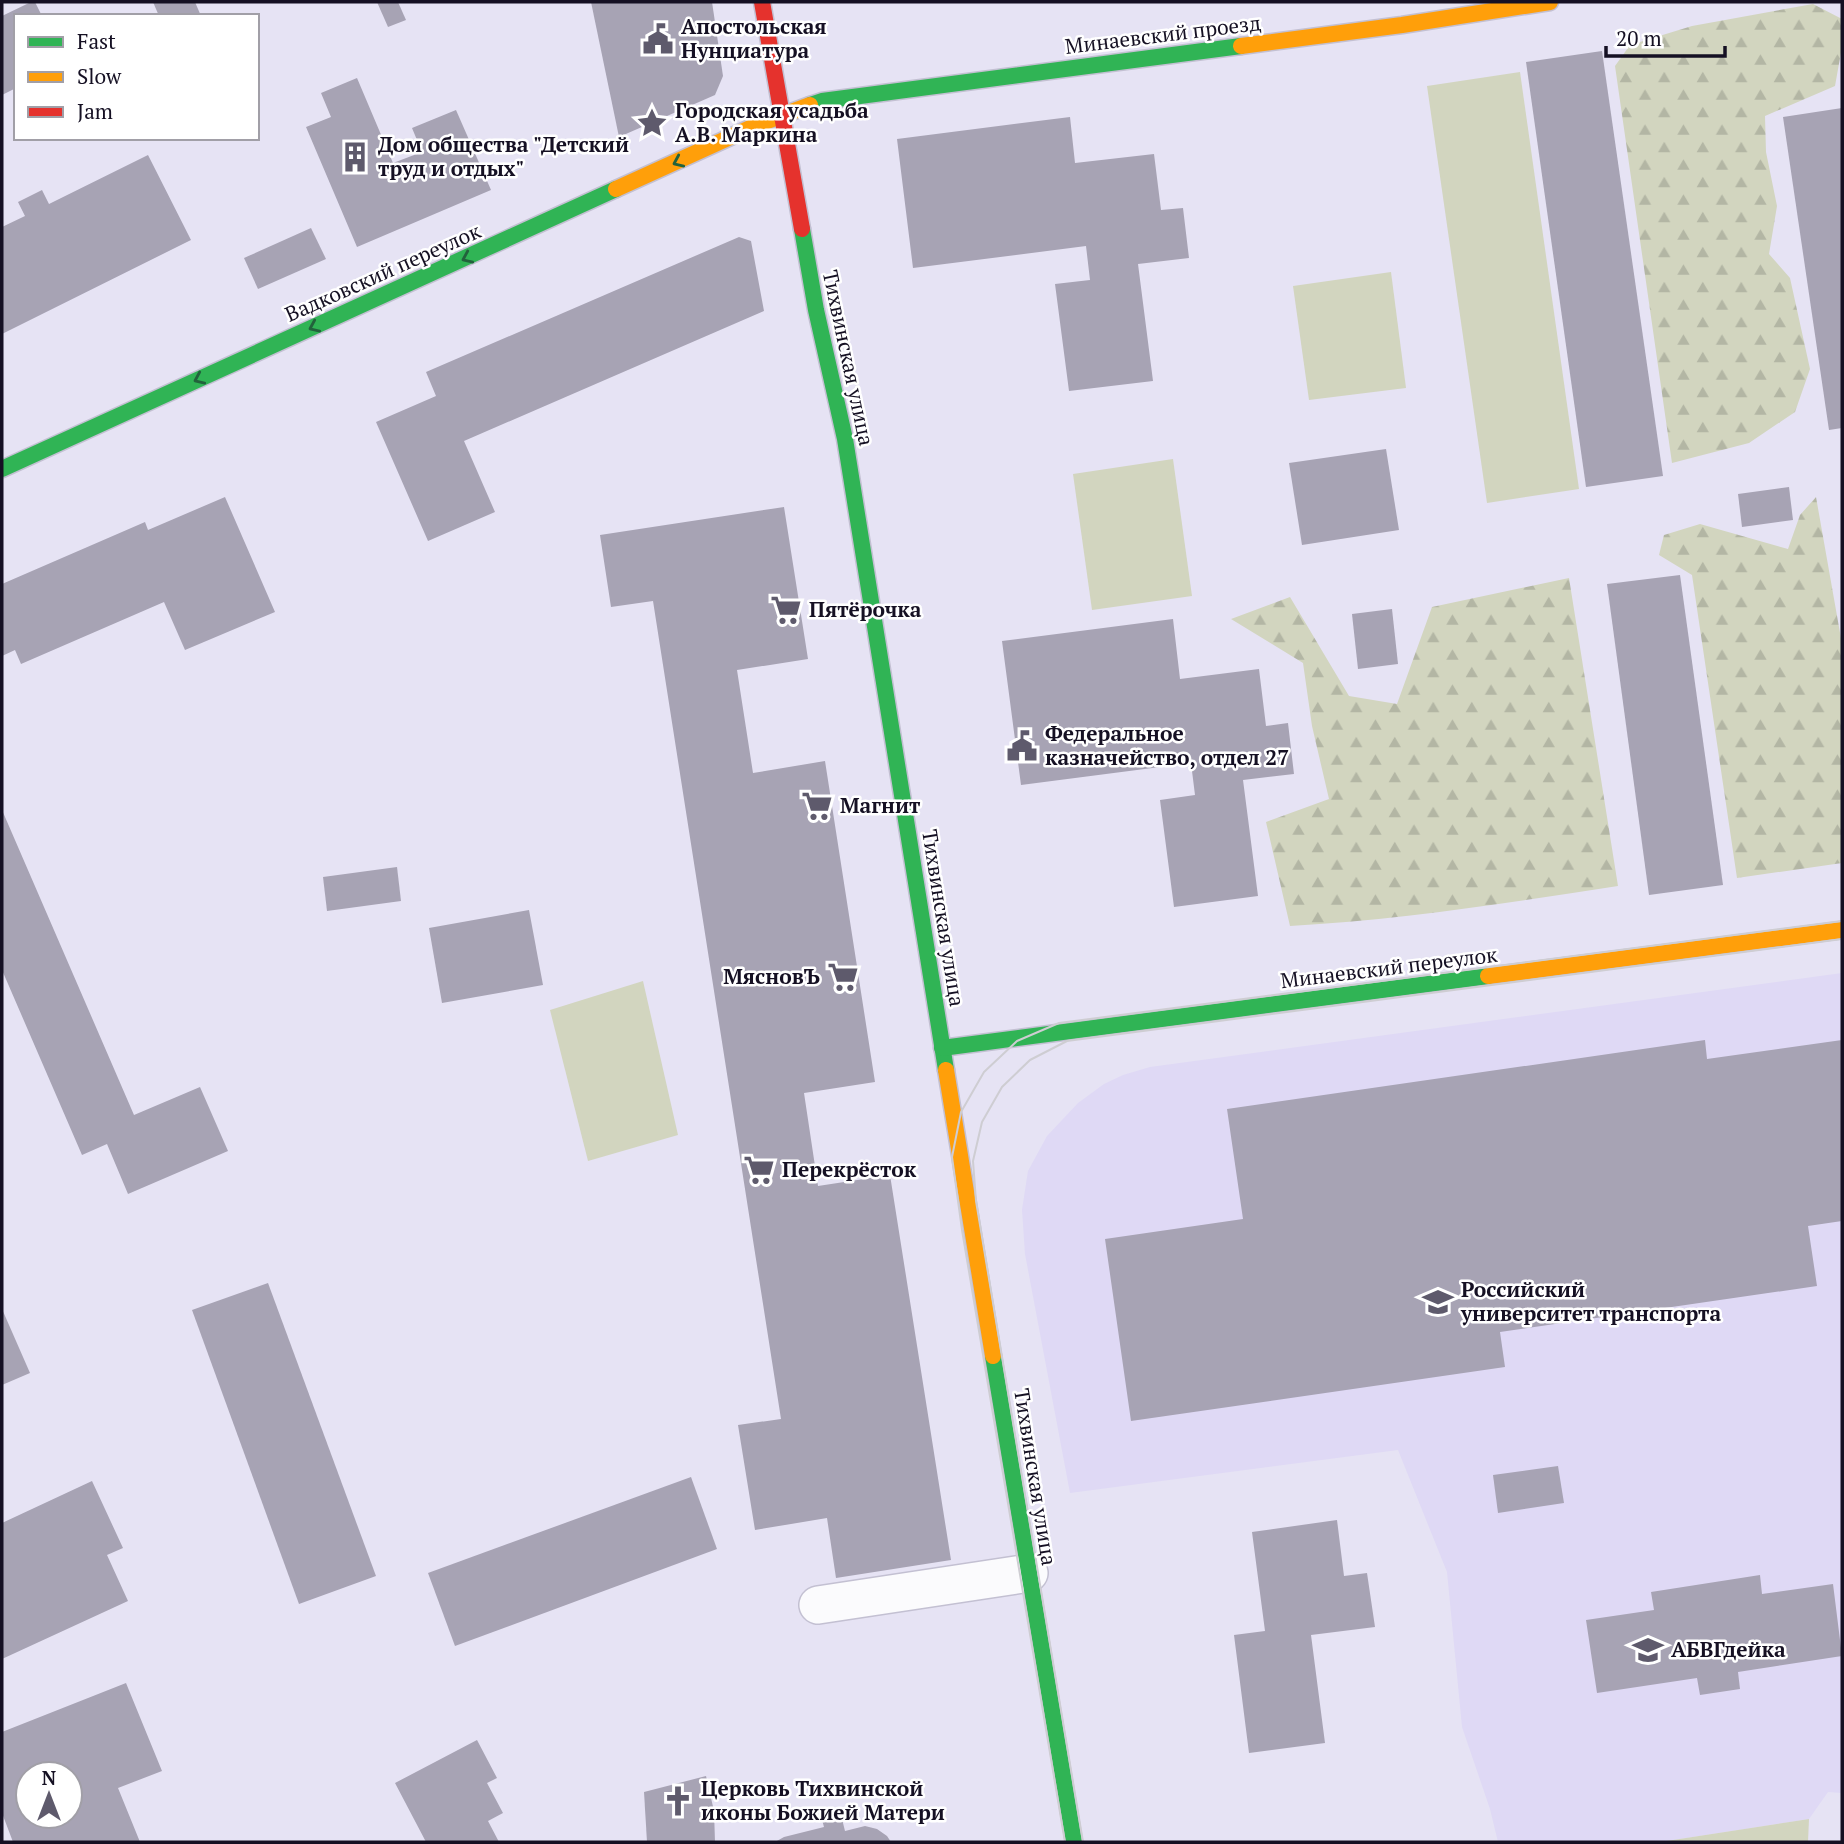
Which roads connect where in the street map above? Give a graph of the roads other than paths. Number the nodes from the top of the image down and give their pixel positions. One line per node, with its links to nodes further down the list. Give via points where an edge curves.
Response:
1 (762, 2): 3 (street, Тихвинская улица)
2 (1550, 2): 3 (street, Минаевский проезд, via 858,95 822,101)
3 (782, 116): 4 (street, Вадковский переулок, one-way to 4); 6 (street, Тихвинская улица, via 816,310 845,439)
4 (2, 469)
5 (1842, 930): 6 (street, Минаевский переулок)
6 (942, 1048): 7 (street, Тихвинская улица)
7 (1029, 1573): 8 (street); 9 (street, Тихвинская улица)
8 (817, 1605)
9 (1074, 1842)

